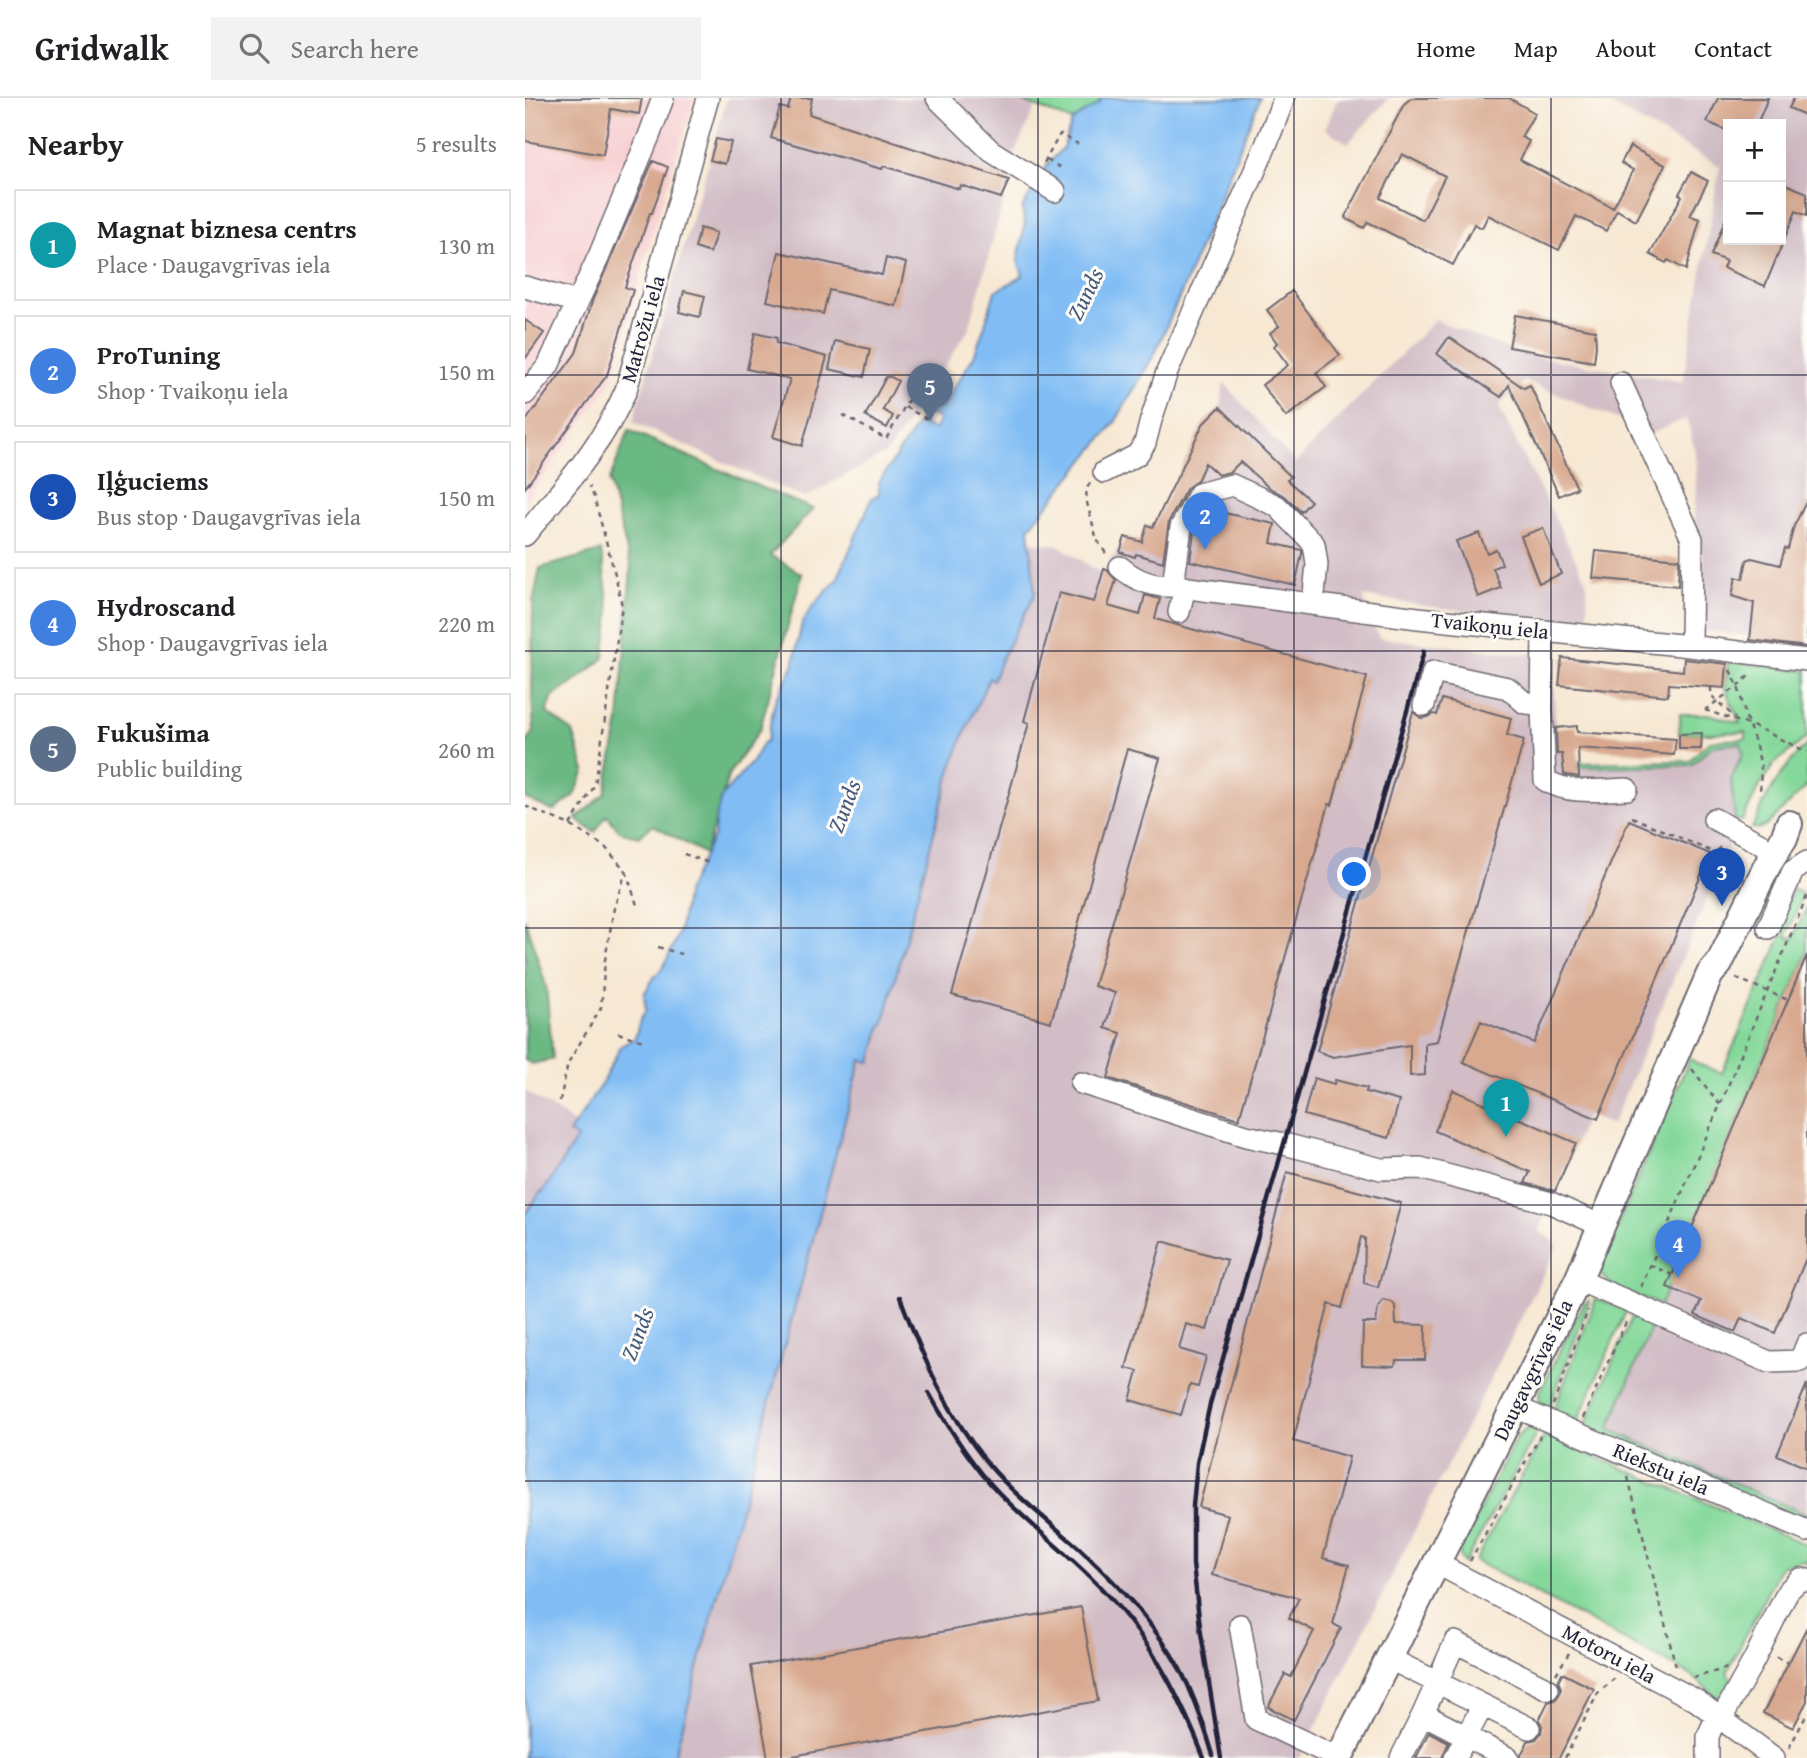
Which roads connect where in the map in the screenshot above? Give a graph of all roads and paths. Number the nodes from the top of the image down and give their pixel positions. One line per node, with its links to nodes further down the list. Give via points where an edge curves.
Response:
1 (663, 98): 11 (street)
2 (708, 98): 18 (street, Matrožu iela, via 626,390 609,426)
3 (937, 98): 9 (street, via 991,151)
4 (1284, 98): 19 (street, via 1167,372 1145,443 1137,455)
5 (1061, 134): 6 (path)
6 (1078, 144)
7 (1046, 160): 8 (path)
8 (1063, 169)
9 (1055, 191)
10 (525, 287): 11 (street)
11 (577, 302): 14 (street, via 548,366)
12 (1621, 383): 26 (street, via 1692,539)
13 (917, 386): 15 (path)
14 (525, 394)
15 (905, 407): 16 (path, via 886,439); 17 (path)
16 (843, 415)
17 (927, 419)
18 (578, 468): 20 (street, Matrožu iela); 44 (path, via 594,497 622,606 595,785)
19 (1104, 472): 21 (path, via 1087,488 1086,499 1097,540)
20 (525, 535)
21 (1120, 567): 22 (street, Tvaikoņu iela, via 1144,582)
22 (1179, 586): 23 (street, Tvaikoņu iela); 23 (street, via 1181,527 1199,494 1232,485 1277,506 1314,544); 24 (street)
23 (1313, 604): 25 (street, Tvaikoņu iela)
24 (1179, 611)
25 (1543, 631): 26 (street, Tvaikoņu iela); 33 (street)
26 (1691, 646): 27 (street, Tvaikoņu iela)
27 (1807, 660)
28 (1729, 667): 30 (path)
29 (1758, 669): 30 (path)
30 (1738, 686): 32 (path); 36 (path)
31 (1711, 687): 32 (path, via 1711,695)
32 (1718, 701): 35 (path); 35 (path, via 1705,710)
33 (1542, 704): 34 (street, via 1525,702 1508,688 1433,672); 38 (street, via 1545,780 1556,788)
34 (1425, 705)
35 (1738, 721): 36 (path)
36 (1748, 724): 37 (path); 39 (path, via 1761,766)
37 (1807, 752)
38 (1627, 789)
39 (1761, 795)
40 (525, 806): 44 (path)
41 (1798, 816): 45 (main road, Daugavgrīvas iela, via 1773,830); 59 (main road, Daugavgrīvas iela, via 1767,866 1720,964)
42 (1632, 817): 47 (path)
43 (1721, 822): 45 (street); 47 (path)
44 (570, 825): 52 (path, via 605,846)
45 (1761, 844): 59 (main road, Daugavgrīvas iela, via 1708,959)
46 (684, 854): 49 (path)
47 (1717, 854): 51 (path)
48 (1807, 863): 56 (street, via 1793,871)
49 (712, 864)
50 (1704, 867): 51 (path)
51 (1710, 870): 53 (path)
52 (626, 871): 55 (path); 66 (path, via 614,908 601,1008 568,1063)
53 (1725, 876)
54 (1807, 896): 60 (path)
55 (637, 905)
56 (1768, 928)
57 (658, 947): 58 (path)
58 (681, 954)
59 (1719, 975): 60 (path); 68 (main road, Daugavgrīvas iela)
60 (1767, 992): 61 (path); 67 (path)
61 (1788, 1000)
62 (618, 1033): 63 (path)
63 (646, 1042)
64 (1692, 1069): 67 (path)
65 (1081, 1083): 68 (street, via 1246,1136 1381,1168 1420,1168 1551,1203)
66 (559, 1105)
67 (1720, 1105): 69 (path)
68 (1602, 1226): 71 (main road, Daugavgrīvas iela)
69 (1650, 1265): 70 (path); 72 (path)
70 (1673, 1275)
71 (1578, 1280): 72 (street); 75 (main road, Daugavgrīvas iela)
72 (1633, 1304): 74 (street, via 1769,1362); 78 (path)
73 (1588, 1312): 76 (path)
74 (1805, 1356)
75 (1515, 1407): 78 (street, Riekstu iela); 81 (main road, Daugavgrīvas iela)
76 (1549, 1415)
77 (1543, 1430): 82 (path)
78 (1576, 1434): 79 (street, Riekstu iela)
79 (1622, 1453): 80 (street, Riekstu iela); 88 (path)
80 (1807, 1531)
81 (1436, 1563): 82 (street, Motoru iela); 85 (main road, Daugavgrīvas iela)
82 (1461, 1576): 87 (street, Motoru iela)
83 (1807, 1580): 86 (street, via 1800,1579 1788,1591)
84 (1240, 1625): 99 (street, via 1256,1719)
85 (1388, 1658): 90 (street); 99 (main road, Daugavgrīvas iela)
86 (1754, 1660): 89 (path); 95 (street)
87 (1633, 1665): 95 (street, Motoru iela); 103 (path, via 1598,1693)
88 (1677, 1670)
89 (1691, 1678)
90 (1437, 1681): 91 (street, via 1455,1642); 92 (street); 93 (street)
91 (1548, 1689)
92 (1483, 1705): 96 (street); 97 (street)
93 (1423, 1714): 97 (street); 100 (street)
94 (1807, 1714): 98 (path)
95 (1719, 1718): 98 (street, Motoru iela); 104 (street, via 1708,1736)
96 (1529, 1728)
97 (1466, 1737): 101 (street); 102 (street)
98 (1781, 1754)
99 (1339, 1758)
100 (1401, 1758)
101 (1455, 1758)
102 (1508, 1758)
103 (1565, 1758)
104 (1708, 1758)

